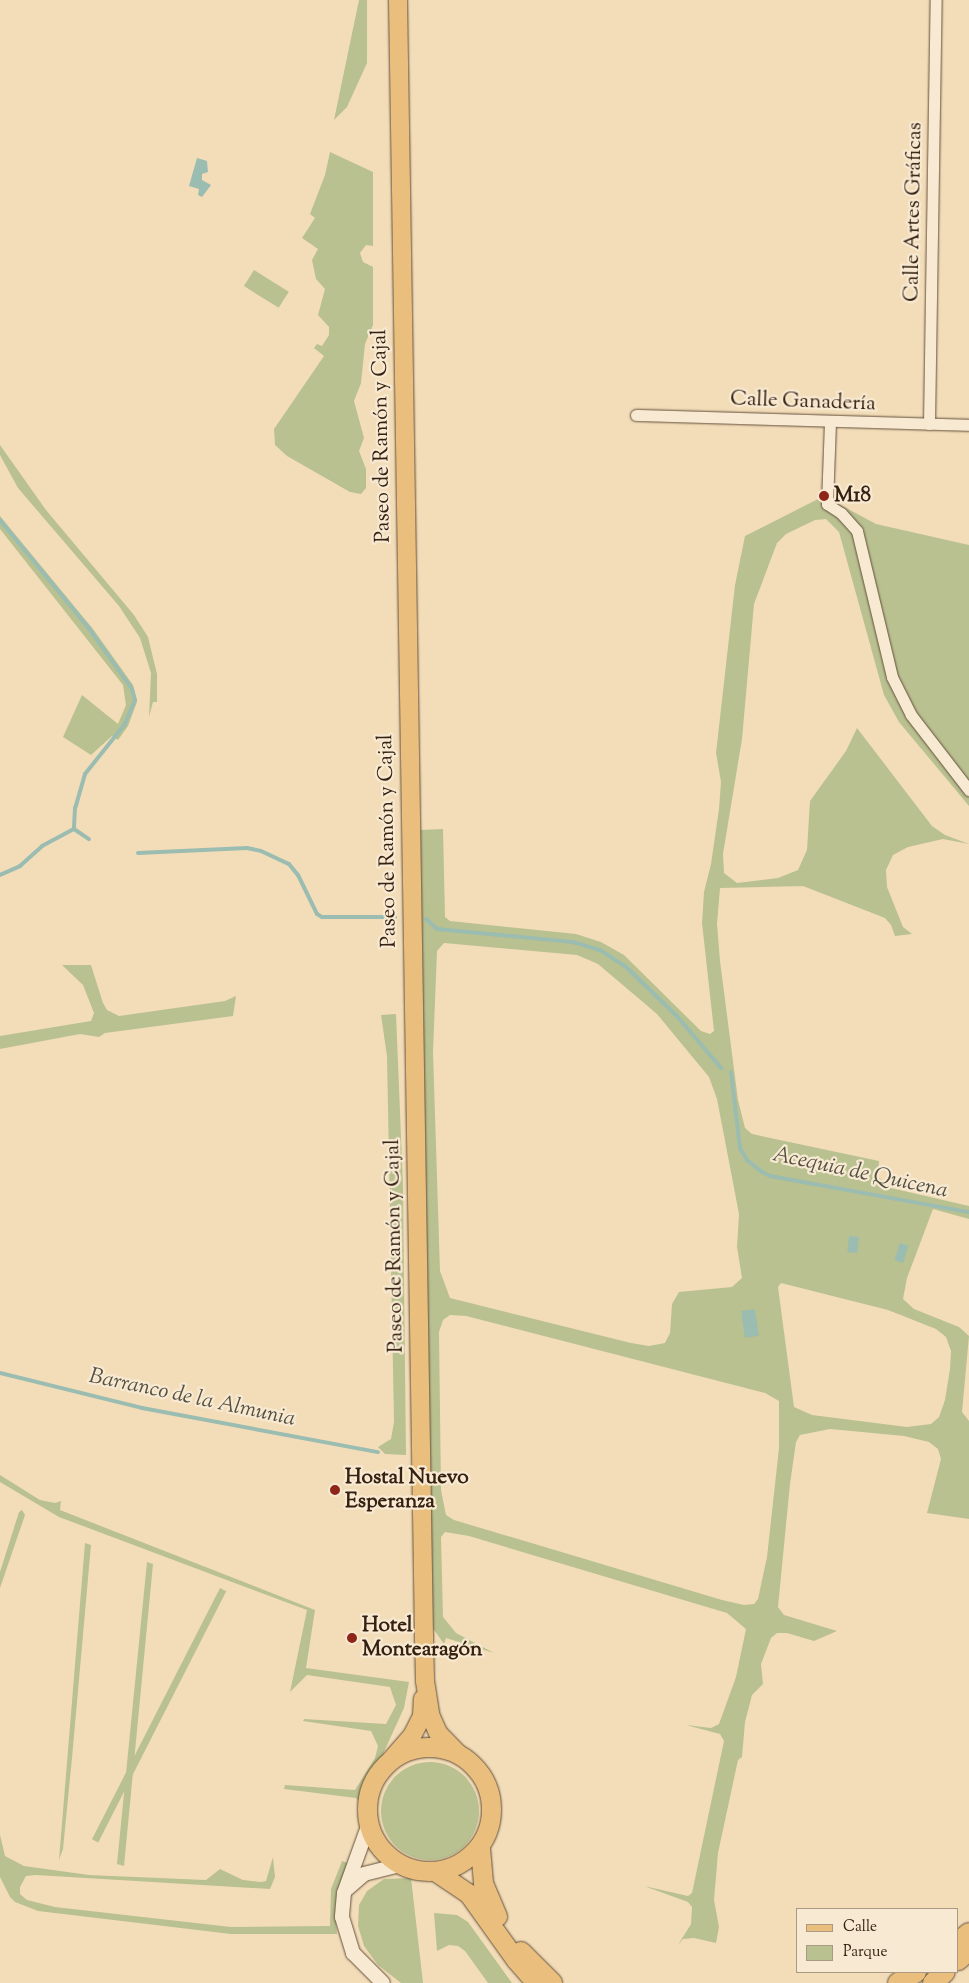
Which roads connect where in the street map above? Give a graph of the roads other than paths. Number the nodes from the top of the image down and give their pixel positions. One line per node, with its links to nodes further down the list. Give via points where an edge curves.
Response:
1 (398, 0): 8 (main road, Paseo de Ramón y Cajal)
2 (936, 0): 5 (street, Calle Artes Gráficas)
3 (636, 415): 4 (street, Calle Ganadería)
4 (830, 422): 5 (street, Calle Ganadería); 7 (street, via 827,504 841,513 857,531 892,677 911,715)
5 (929, 424): 6 (street, Calle Ganadería)
6 (969, 425)
7 (969, 790)
8 (425, 1681): 9 (main road, via 431,1717 438,1733); 10 (main road, via 422,1716 412,1736)
9 (458, 1754): 10 (highway, via 444,1749 416,1748); 12 (highway, via 481,1775 488,1790 490,1822)
10 (391, 1760): 11 (highway, via 371,1789)
11 (369, 1824): 13 (highway, via 387,1854); 16 (street)
12 (480, 1848): 14 (highway, via 464,1861); 15 (highway)
13 (401, 1865): 14 (highway); 16 (street, via 364,1874 350,1884)
14 (435, 1871): 15 (highway)
15 (476, 1888): 20 (highway)
16 (344, 1894): 24 (street, via 342,1917 348,1941 361,1964)
17 (969, 1933): 18 (highway)
18 (959, 1941)
19 (969, 1950): 21 (highway)
20 (518, 1956): 25 (highway); 26 (highway); 27 (highway); 28 (highway)
21 (959, 1959)
22 (914, 1973): 29 (highway)
23 (945, 1973): 30 (highway)
24 (384, 1983)
25 (531, 1983)
26 (536, 1983)
27 (542, 1983)
28 (552, 1983)
29 (898, 1983)
30 (933, 1983)

